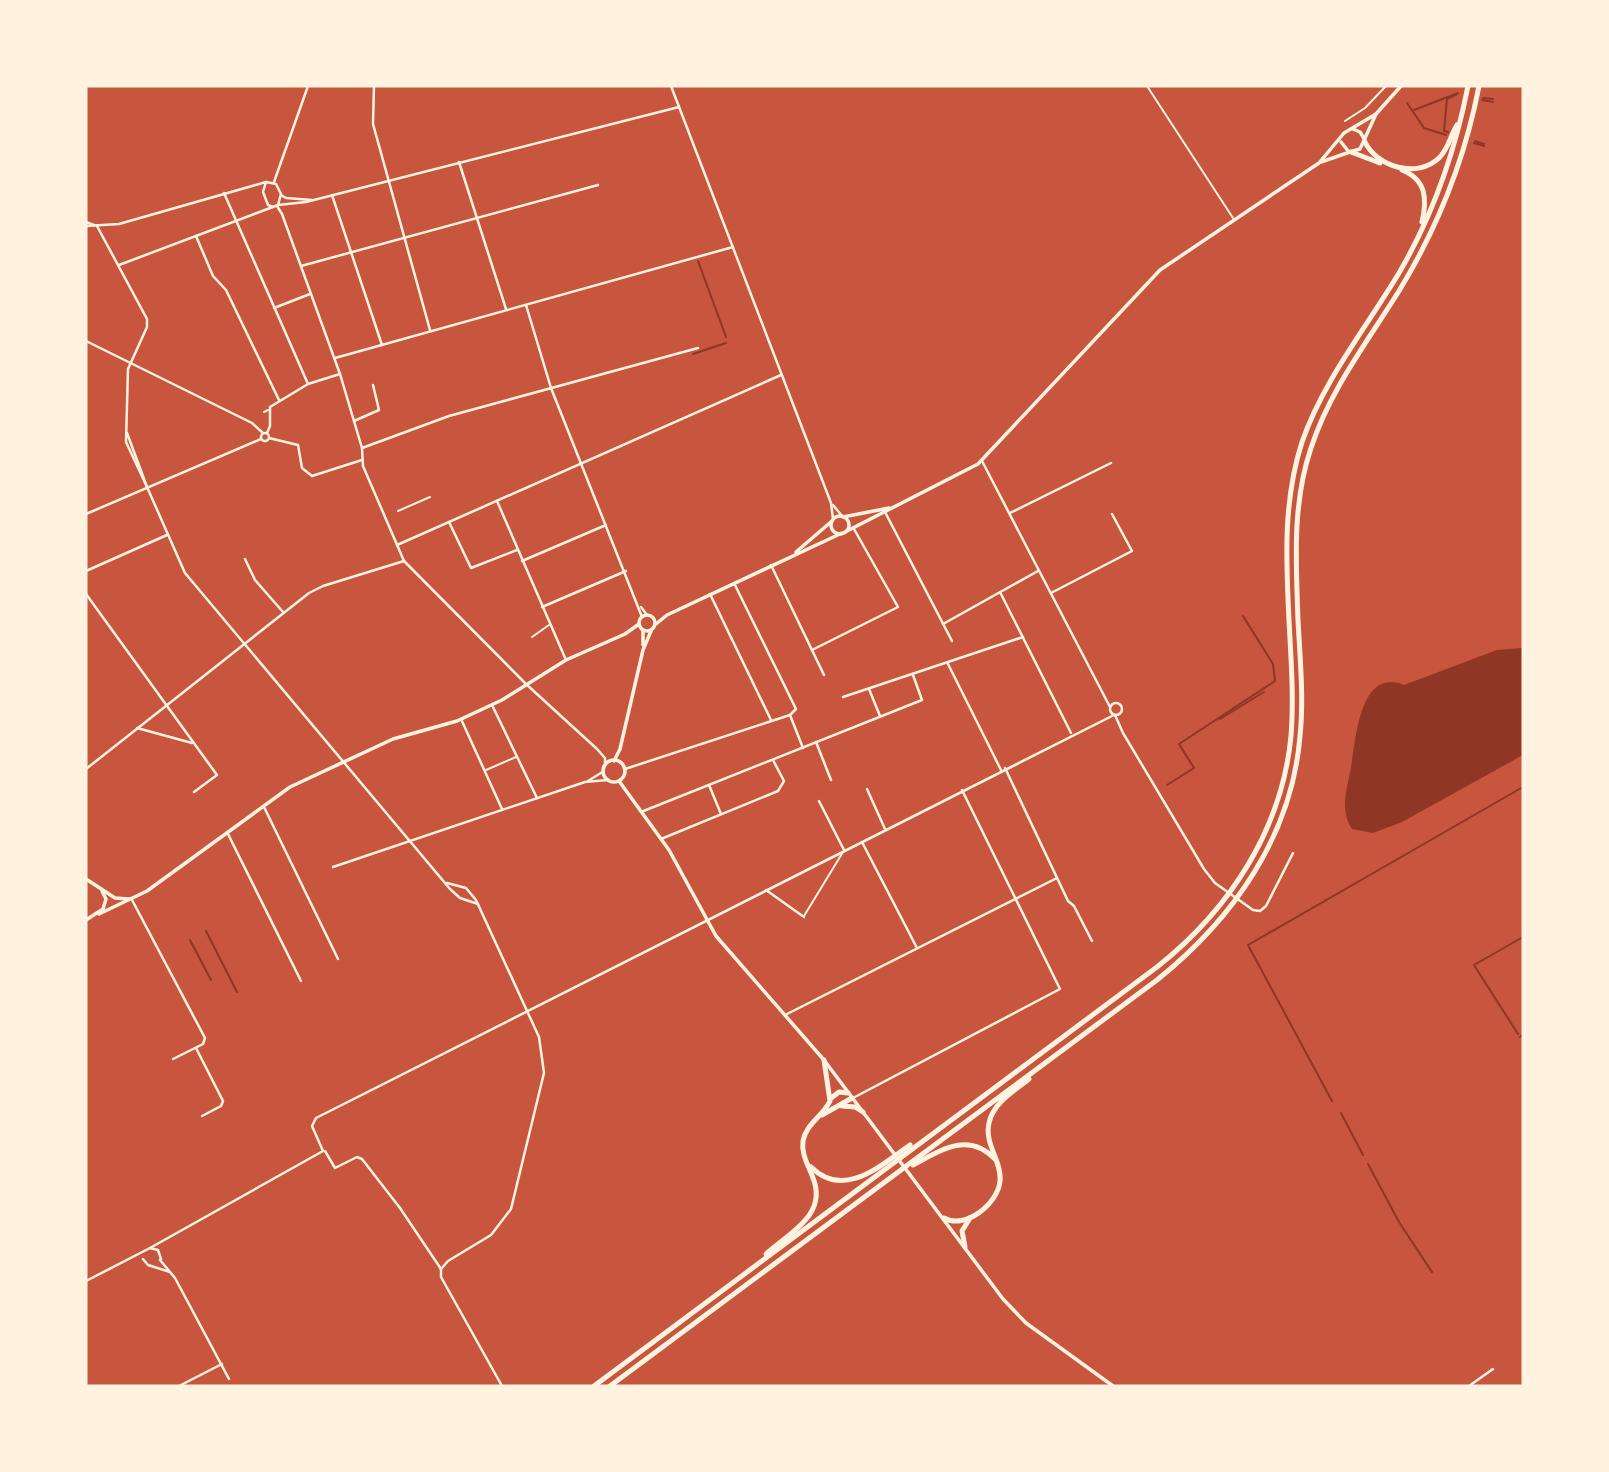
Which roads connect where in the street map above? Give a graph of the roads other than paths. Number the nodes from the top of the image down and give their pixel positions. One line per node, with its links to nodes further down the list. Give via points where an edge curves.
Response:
1 (308, 86): 21 (street)
2 (374, 86): 19 (street, via 373,124)
3 (671, 86): 9 (street)
4 (1147, 86): 29 (street)
5 (1386, 86): 11 (street)
6 (1401, 86): 10 (main road)
7 (1468, 86): 12 (highway)
8 (1479, 86): 197 (highway, via 1462,155 1439,215 1408,276 1331,399 1307,462 1296,527 1301,735 1291,790 1273,839 1233,905 1193,949)
9 (679, 107): 17 (street); 36 (street)
10 (1376, 114): 13 (main road); 15 (main road)
11 (1345, 121)
12 (1461, 121): 15 (highway, via 1444,152 1422,167 1382,162); 33 (highway)
13 (1351, 130): 14 (main road); 15 (main road, via 1358,131)
14 (1340, 140): 16 (main road); 18 (main road)
15 (1365, 141): 16 (main road)
16 (1350, 152): 18 (main road); 33 (highway, via 1404,170 1417,180 1427,201)
17 (459, 162): 19 (street); 28 (street)
18 (1319, 163): 29 (main road)
19 (388, 180): 25 (street); 35 (street)
20 (266, 182): 21 (street); 23 (street); 27 (street, via 263,192 268,205)
21 (274, 182): 24 (street)
22 (598, 184): 28 (street)
23 (224, 193): 30 (street); 32 (street)
24 (281, 194): 26 (street); 27 (street)
25 (332, 195): 26 (street); 37 (street)
26 (312, 200): 27 (street)
27 (276, 206): 30 (street); 39 (street)
28 (476, 218): 35 (street); 43 (street)
29 (1233, 219): 62 (main road, via 1157,273)
30 (236, 221): 34 (street); 42 (street)
31 (86, 225): 32 (street)
32 (97, 226): 38 (street)
33 (1420, 232): 201 (highway, via 1320,400 1298,457 1287,530 1290,740 1279,793 1251,861 1217,910 1168,959)
34 (196, 236): 38 (street); 55 (street, via 212,276 226,290)
35 (404, 236): 37 (street); 44 (street)
36 (733, 247): 41 (street); 51 (street)
37 (350, 251): 39 (street); 46 (street)
38 (119, 265): 49 (street, via 147,319)
39 (301, 266): 40 (street)
40 (311, 293): 42 (street); 48 (street)
41 (526, 305): 43 (street); 54 (street)
42 (274, 308): 52 (street)
43 (506, 310): 44 (street)
44 (431, 331): 46 (street)
45 (86, 341): 49 (street)
46 (382, 345): 48 (street)
47 (698, 348): 54 (street)
48 (335, 358): 50 (street)
49 (129, 361): 57 (street, via 249,420); 65 (street, via 127,447)
50 (340, 374): 52 (street); 56 (street)
51 (782, 374): 63 (street); 68 (street)
52 (308, 384): 55 (street)
53 (373, 385): 56 (street, via 379,410)
54 (551, 387): 60 (street); 63 (street)
55 (279, 400): 57 (street, via 266,411 270,426)
56 (354, 421): 60 (street)
57 (265, 433): 58 (street); 59 (street)
58 (269, 438): 59 (street); 61 (street, via 296,444 302,468 313,476)
59 (261, 439): 65 (street)
60 (362, 448): 61 (street)
61 (362, 460): 82 (street)
62 (982, 461): 69 (main road); 72 (street)
63 (582, 463): 67 (street); 78 (street)
64 (1111, 463): 72 (street)
65 (147, 488): 73 (street); 81 (street)
66 (430, 497): 70 (street)
67 (497, 501): 77 (street); 83 (street)
68 (831, 503): 75 (street); 76 (street)
69 (901, 503): 71 (main road); 75 (main road)
70 (398, 511)
71 (885, 512): 79 (main road); 104 (street)
72 (1010, 513): 90 (street)
73 (86, 514)
74 (1112, 514): 94 (street, via 1132,551)
75 (843, 516): 76 (main road); 80 (main road, via 848,524)
76 (832, 520): 80 (main road, via 834,531); 84 (main road)
77 (449, 522): 82 (street); 83 (street, via 471,568)
78 (607, 525): 87 (street); 89 (street)
79 (853, 527): 80 (main road); 113 (street, via 898,607)
80 (843, 532): 84 (main road)
81 (167, 535): 91 (street); 112 (street, via 184,571)
82 (397, 545): 86 (street)
83 (517, 550): 87 (street)
84 (785, 558): 88 (main road)
85 (245, 559): 98 (street, via 255,579)
86 (404, 561): 98 (street, via 318,587); 119 (street)
87 (522, 561): 97 (street)
88 (771, 565): 92 (main road); 113 (street)
89 (626, 570): 97 (street); 99 (street)
90 (1039, 570): 93 (street); 94 (street)
91 (86, 571)
92 (734, 583): 96 (main road); 128 (street, via 796,709)
93 (1000, 592): 104 (street); 110 (street)
94 (1051, 593): 122 (street)
95 (86, 594): 124 (street)
96 (710, 594): 101 (main road); 134 (street)
97 (542, 607): 105 (street)
98 (283, 612): 112 (street)
99 (645, 616): 100 (main road); 102 (main road)
100 (653, 617): 101 (main road); 103 (main road)
101 (664, 617): 103 (main road)
102 (639, 624): 106 (main road); 108 (main road)
103 (656, 624): 107 (main road)
104 (943, 624): 111 (street)
105 (550, 625): 109 (street); 115 (street)
106 (642, 630): 107 (main road); 108 (main road); 114 (main road)
107 (651, 631): 114 (main road)
108 (625, 634): 115 (main road)
109 (532, 637)
110 (1023, 637): 116 (street); 136 (street)
111 (952, 641)
112 (244, 643): 124 (street); 144 (street)
113 (812, 649): 117 (street)
114 (643, 650): 140 (main road)
115 (566, 660): 119 (main road)
116 (948, 664): 118 (street); 148 (street)
117 (824, 675)
118 (913, 675): 120 (street); 130 (street, via 922,700)
119 (526, 684): 125 (main road); 147 (street, via 597,749 605,758)
120 (869, 689): 121 (street); 130 (street)
121 (843, 697)
122 (1109, 701): 123 (street); 126 (street)
123 (1115, 703): 126 (street); 127 (street, via 1122,706)
124 (166, 705): 135 (street); 137 (street)
125 (492, 705): 132 (main road); 141 (street)
126 (1110, 708): 129 (street); 131 (street)
127 (1121, 713): 129 (street); 133 (street)
128 (790, 715): 134 (street); 139 (street)
129 (1114, 715): 131 (street); 133 (street)
130 (880, 716): 138 (street)
131 (1107, 716): 136 (street)
132 (461, 719): 144 (main road, via 393,739); 149 (street)
133 (1118, 719): 170 (street, via 1214,883 1260,911)
134 (771, 720): 145 (street)
135 (137, 728): 137 (street); 146 (street)
136 (1071, 734): 148 (street)
137 (194, 743): 157 (street, via 217,775)
138 (816, 743): 139 (street); 152 (street)
139 (803, 747): 142 (street)
140 (620, 749): 143 (main road); 145 (main road)
141 (516, 757): 149 (street); 158 (street)
142 (773, 760): 154 (street); 163 (street, via 784,781 782,789)
143 (614, 761): 145 (main road); 147 (main road)
144 (344, 762): 160 (main road); 167 (street)
145 (624, 768): 151 (main road)
146 (86, 769)
147 (604, 769): 150 (main road); 153 (street)
148 (1003, 769): 156 (street); 172 (street)
149 (485, 771): 161 (street)
150 (608, 779): 151 (main road); 153 (street)
151 (621, 779): 162 (main road)
152 (831, 780)
153 (585, 782): 158 (street)
154 (709, 785): 162 (street); 163 (street)
155 (867, 789): 164 (street)
156 (962, 790): 164 (street); 182 (street)
157 (194, 792)
158 (537, 798): 161 (street)
159 (819, 800): 169 (street)
160 (263, 805): 165 (main road); 190 (street)
161 (503, 810): 167 (street)
162 (641, 812): 166 (main road)
163 (721, 815): 166 (street)
164 (886, 829): 168 (street)
165 (227, 832): 180 (main road); 191 (street)
166 (661, 839): 187 (main road)
167 (410, 841): 171 (street); 174 (street)
168 (862, 841): 169 (street); 189 (street)
169 (844, 850): 177 (street); 185 (street)
170 (1293, 853)
171 (333, 867)
172 (1057, 878): 182 (street); 188 (street)
173 (86, 879): 176 (main road)
174 (445, 881): 175 (street); 179 (street)
175 (462, 888): 178 (street); 179 (street)
176 (101, 889): 180 (main road, via 115,898); 184 (main road, via 106,899)
177 (766, 890): 185 (street); 187 (street)
178 (469, 891): 181 (street); 183 (street)
179 (459, 897): 181 (street)
180 (131, 898): 184 (main road); 194 (street, via 204,1037 204,1043)
181 (464, 899): 183 (street)
182 (1017, 899): 189 (street); 198 (street, via 1060,989)
183 (478, 904): 192 (street)
184 (99, 914): 186 (main road)
185 (804, 917)
186 (87, 920)
187 (707, 920): 192 (street); 193 (main road, via 716,936)
188 (1092, 941)
189 (917, 948): 193 (street)
190 (338, 958)
191 (302, 981)
192 (527, 1011): 205 (street, via 316,1118 312,1126); 220 (street, via 543,1048 544,1073 513,1203 491,1235)
193 (787, 1014): 196 (main road)
194 (196, 1048): 195 (street); 203 (street, via 223,1101)
195 (173, 1059)
196 (824, 1060): 198 (main road); 199 (highway)
197 (1049, 1060): 207 (highway, via 992,1114 988,1133); 208 (highway)
198 (850, 1095): 199 (highway, via 839,1092); 200 (highway); 202 (main road)
199 (830, 1099): 204 (highway)
200 (839, 1106): 202 (highway); 204 (highway)
201 (961, 1110): 206 (highway, via 859,1178 827,1179); 221 (highway)
202 (863, 1112): 209 (main road)
203 (202, 1116)
204 (816, 1118): 206 (highway, via 804,1138)
205 (324, 1150): 212 (street); 220 (street, via 335,1168 362,1159)
206 (805, 1159): 221 (highway, via 817,1191 813,1212)
207 (996, 1160): 208 (highway, via 978,1146 961,1144 940,1149); 210 (highway, via 1000,1175 997,1192)
208 (897, 1172): 230 (highway)
209 (944, 1218): 210 (highway); 211 (main road)
210 (961, 1224): 211 (highway); 213 (highway)
211 (953, 1231): 213 (main road)
212 (162, 1241): 214 (street); 215 (street)
213 (965, 1247): 231 (main road, via 1017,1316)
214 (148, 1249): 215 (street); 216 (street); 217 (street)
215 (157, 1249): 218 (street)
216 (130, 1257): 217 (street); 223 (street)
217 (143, 1259): 219 (street)
218 (160, 1260): 219 (street); 222 (street)
219 (155, 1266): 222 (street)
220 (441, 1269): 228 (street)
221 (747, 1272): 229 (highway)
222 (172, 1274): 224 (street)
223 (86, 1280)
224 (222, 1364): 226 (street); 227 (street)
225 (1493, 1369): 232 (street)
226 (229, 1379)
227 (180, 1386)
228 (502, 1386)
229 (594, 1386)
230 (610, 1386)
231 (1113, 1386)
232 (1469, 1386)

